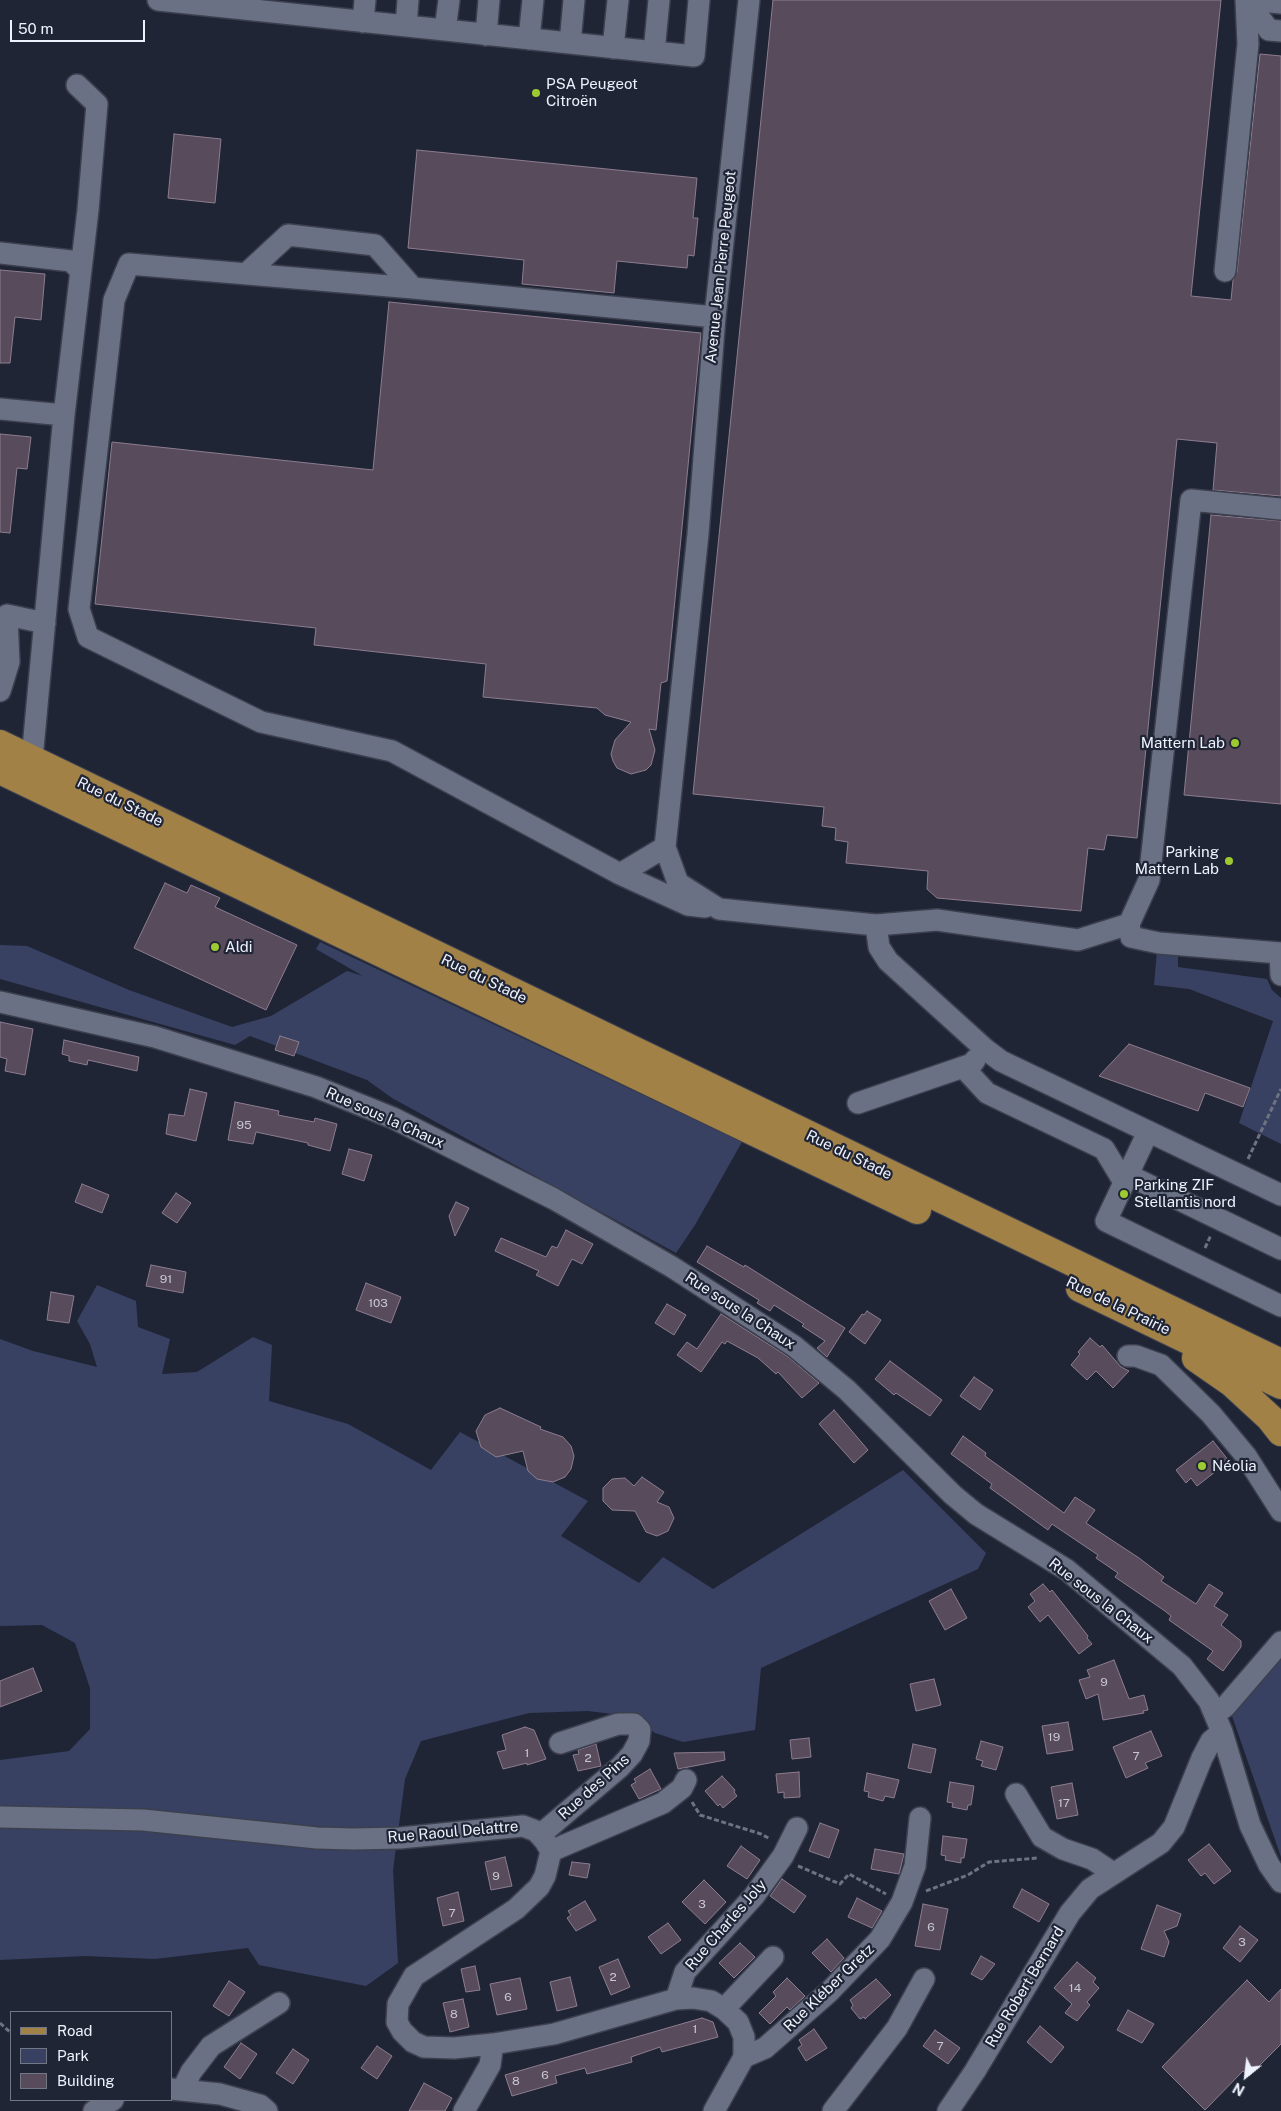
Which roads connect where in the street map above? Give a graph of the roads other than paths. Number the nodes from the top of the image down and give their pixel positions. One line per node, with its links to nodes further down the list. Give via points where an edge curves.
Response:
1 (158, 0): 14 (street)
2 (366, 0): 19 (street)
3 (408, 0): 20 (street)
4 (449, 0): 21 (street)
5 (489, 0): 23 (street)
6 (533, 0): 24 (street)
7 (574, 0): 25 (street)
8 (618, 0): 26 (street)
9 (660, 0): 27 (street)
10 (698, 0): 27 (street, via 694,56)
11 (749, 0): 34 (street, Avenue Jean Pierre Peugeot)
12 (1246, 0): 22 (street, via 1268,30); 31 (street, via 1248,44)
13 (1251, 0): 15 (street)
14 (196, 2): 16 (street)
15 (1281, 3)
16 (237, 4): 17 (street)
17 (278, 6): 18 (street)
18 (322, 8): 19 (street)
19 (364, 22): 20 (street)
20 (406, 26): 21 (street)
21 (445, 30): 23 (street)
22 (1281, 31)
23 (486, 35): 24 (street)
24 (529, 39): 25 (street)
25 (570, 43): 26 (street)
26 (613, 48): 27 (street)
27 (654, 52)
28 (77, 85): 30 (street, via 98,104)
29 (0, 253): 30 (street, via 72,261)
30 (80, 270): 36 (street)
31 (1225, 271)
32 (247, 273): 33 (street); 33 (street, via 288,235 375,245); 45 (street, via 129,264 114,300 79,609 88,636 261,722 392,751)
33 (413, 288): 34 (street)
34 (715, 317): 44 (street, Avenue Jean Pierre Peugeot, via 698,534)
35 (0, 409): 36 (street)
36 (64, 416): 39 (street)
37 (1281, 509): 47 (street, via 1191,500 1150,880)
38 (3, 621): 39 (street); 40 (street, via 8,662)
39 (45, 623): 42 (street)
40 (1, 684)
41 (0, 744): 42 (main road, Rue du Stade)
42 (32, 760): 58 (main road, Rue du Stade)
43 (0, 770): 58 (main road, Rue du Stade)
44 (665, 847): 45 (street); 46 (street, via 678,884)
45 (620, 874): 46 (street, via 688,905)
46 (719, 909): 48 (street)
47 (1129, 924): 48 (street, via 1078,940 938,920); 49 (street, via 1131,938)
48 (876, 925): 52 (street, via 879,948 888,961)
49 (1281, 953): 50 (street)
50 (1281, 975)
51 (0, 1002): 68 (street, Rue sous la Chaux, via 155,1037 333,1094 393,1118 554,1199 672,1266 794,1346 822,1368 976,1514 1067,1570 1182,1666 1209,1701)
52 (985, 1049): 53 (street, via 972,1064); 55 (street, via 1002,1061)
53 (963, 1067): 54 (street); 56 (street, via 986,1092 1104,1149)
54 (858, 1102)
55 (1148, 1132): 56 (street); 57 (street)
56 (1126, 1178): 59 (street); 60 (street, via 1106,1221)
57 (1281, 1195)
58 (962, 1221): 61 (main road, Rue de la Prairie); 63 (main road, Rue de la Prairie)
59 (1281, 1249)
60 (1281, 1306)
61 (1129, 1311): 64 (main road, Rue de la Prairie); 65 (main road, via 1232,1384)
62 (1128, 1356): 66 (street, via 1161,1365 1211,1414 1246,1456)
63 (1281, 1363)
64 (1281, 1385)
65 (1281, 1432)
66 (1281, 1511)
67 (1281, 1642): 68 (street, Rue Robert Bernard, via 1225,1707)
68 (1218, 1722): 76 (street, Rue Robert Bernard, via 1174,1827 1161,1843); 77 (street, Rue sous la Chaux, via 1250,1825)
69 (560, 1743): 75 (street, Rue des Pins, via 618,1724 634,1724 640,1730 639,1741 632,1754)
70 (684, 1784): 75 (street, via 663,1803)
71 (1016, 1794): 76 (street, via 1042,1837 1092,1859)
72 (0, 1817): 75 (street, Rue Raoul Delattre, via 143,1820 317,1838 400,1838 523,1826 536,1831)
73 (920, 1818): 84 (street, Rue Kléber Gretz, via 915,1866 904,1899 880,1939 829,1992 765,2048)
74 (797, 1828): 80 (street, Rue Charles Joly, via 783,1855 754,1896 685,1972)
75 (545, 1843): 83 (street, via 545,1876 528,1899 414,1976 398,2004 397,2022 402,2031 424,2047)
76 (1113, 1873): 92 (street, Rue Robert Bernard, via 1090,1889 1070,1913)
77 (1281, 1882)
78 (773, 1957): 82 (street)
79 (924, 1979): 91 (street, via 897,2028)
80 (676, 1999): 82 (street, via 693,1998); 83 (street, via 554,2034)
81 (279, 2003): 85 (street, via 211,2046)
82 (724, 2009): 84 (street, via 738,2022 744,2037)
83 (493, 2044): 89 (street, via 490,2065)
84 (744, 2057): 90 (street)
85 (177, 2089): 88 (street, via 220,2094 260,2105)
86 (111, 2101): 87 (street)
87 (94, 2111)
88 (267, 2111)
89 (464, 2111)
90 (714, 2111)
91 (833, 2111)
92 (948, 2111)

